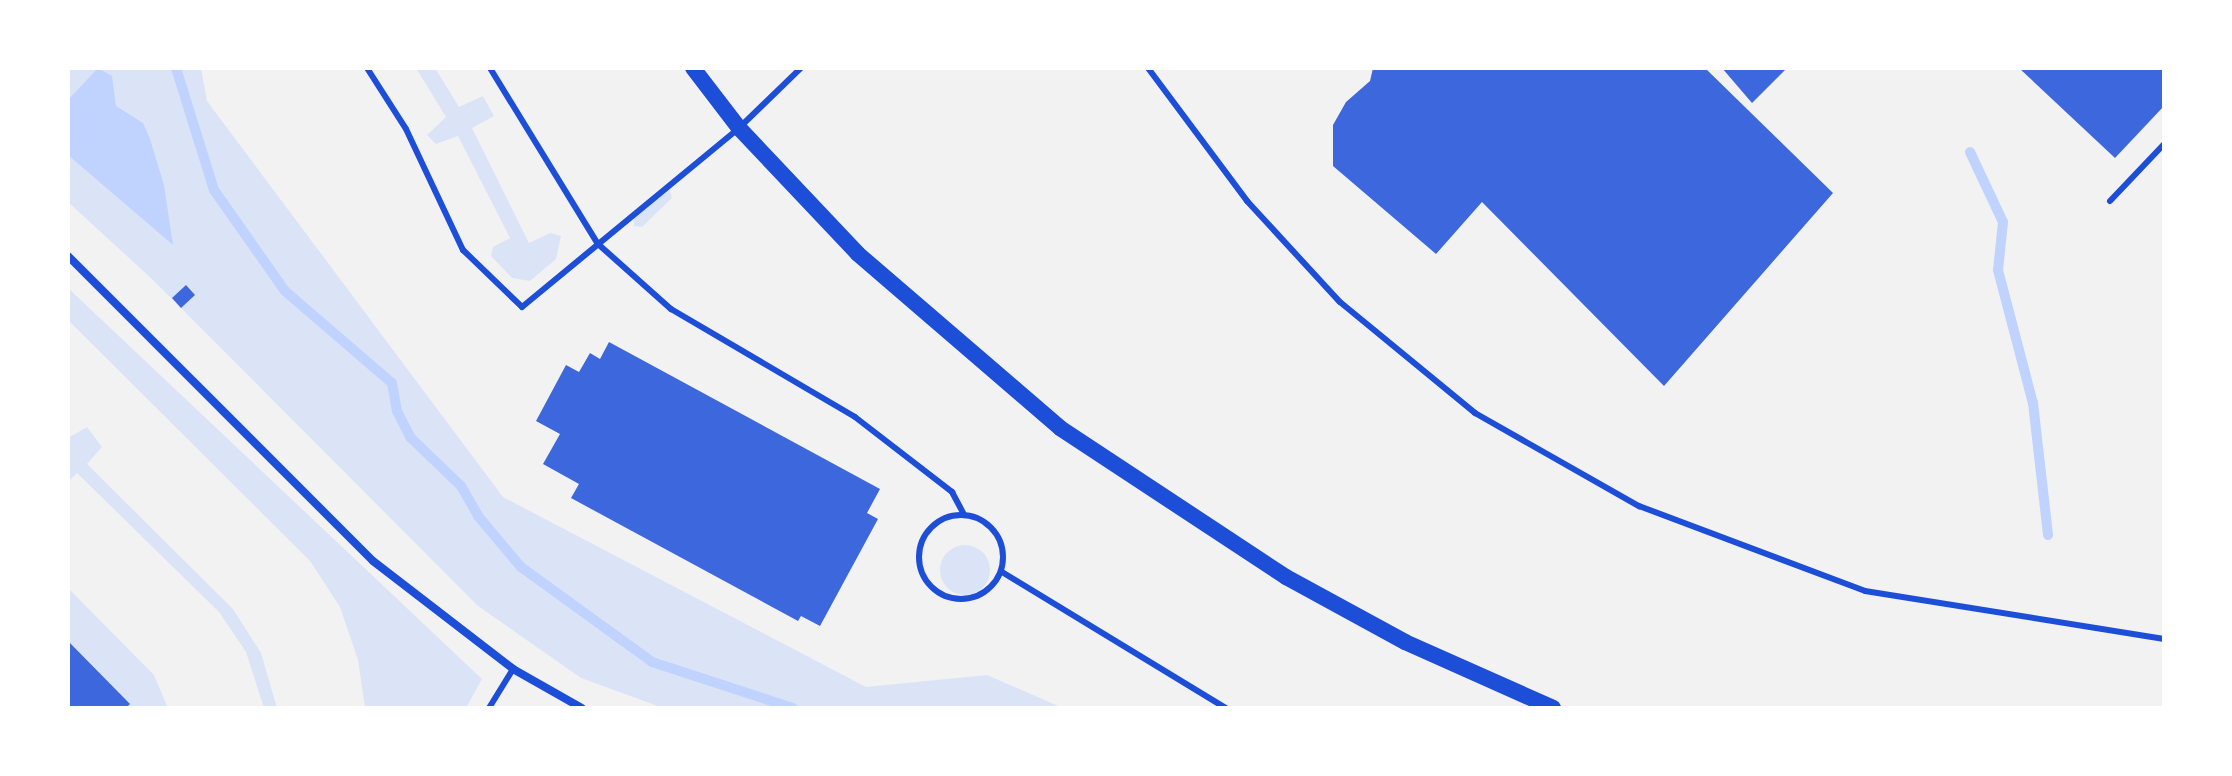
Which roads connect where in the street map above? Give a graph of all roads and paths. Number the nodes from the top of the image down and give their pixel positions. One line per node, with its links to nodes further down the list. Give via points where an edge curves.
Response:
1 (367, 68): 9 (lane, via 406,129 463,250 522,307)
2 (490, 68): 9 (lane)
3 (693, 68): 6 (main road)
4 (801, 68): 6 (lane)
5 (1148, 68): 13 (lane, via 1247,201 1340,302 1475,413 1639,506 1865,591)
6 (739, 128): 9 (lane); 18 (main road, via 858,254 1060,428 1286,577 1405,642)
7 (2164, 144): 8 (lane)
8 (2110, 201)
9 (598, 244): 11 (lane, via 671,309 855,417 952,492)
10 (68, 256): 14 (street, via 373,561)
11 (963, 513): 12 (lane, via 989,522 1004,545); 12 (lane, via 937,520 920,541 919,568 934,591 960,601 986,593)
12 (1002, 572): 17 (lane)
13 (2164, 639)
14 (513, 669): 15 (lane); 16 (street)
15 (489, 708)
16 (582, 708)
17 (1226, 708)
18 (1553, 708)

